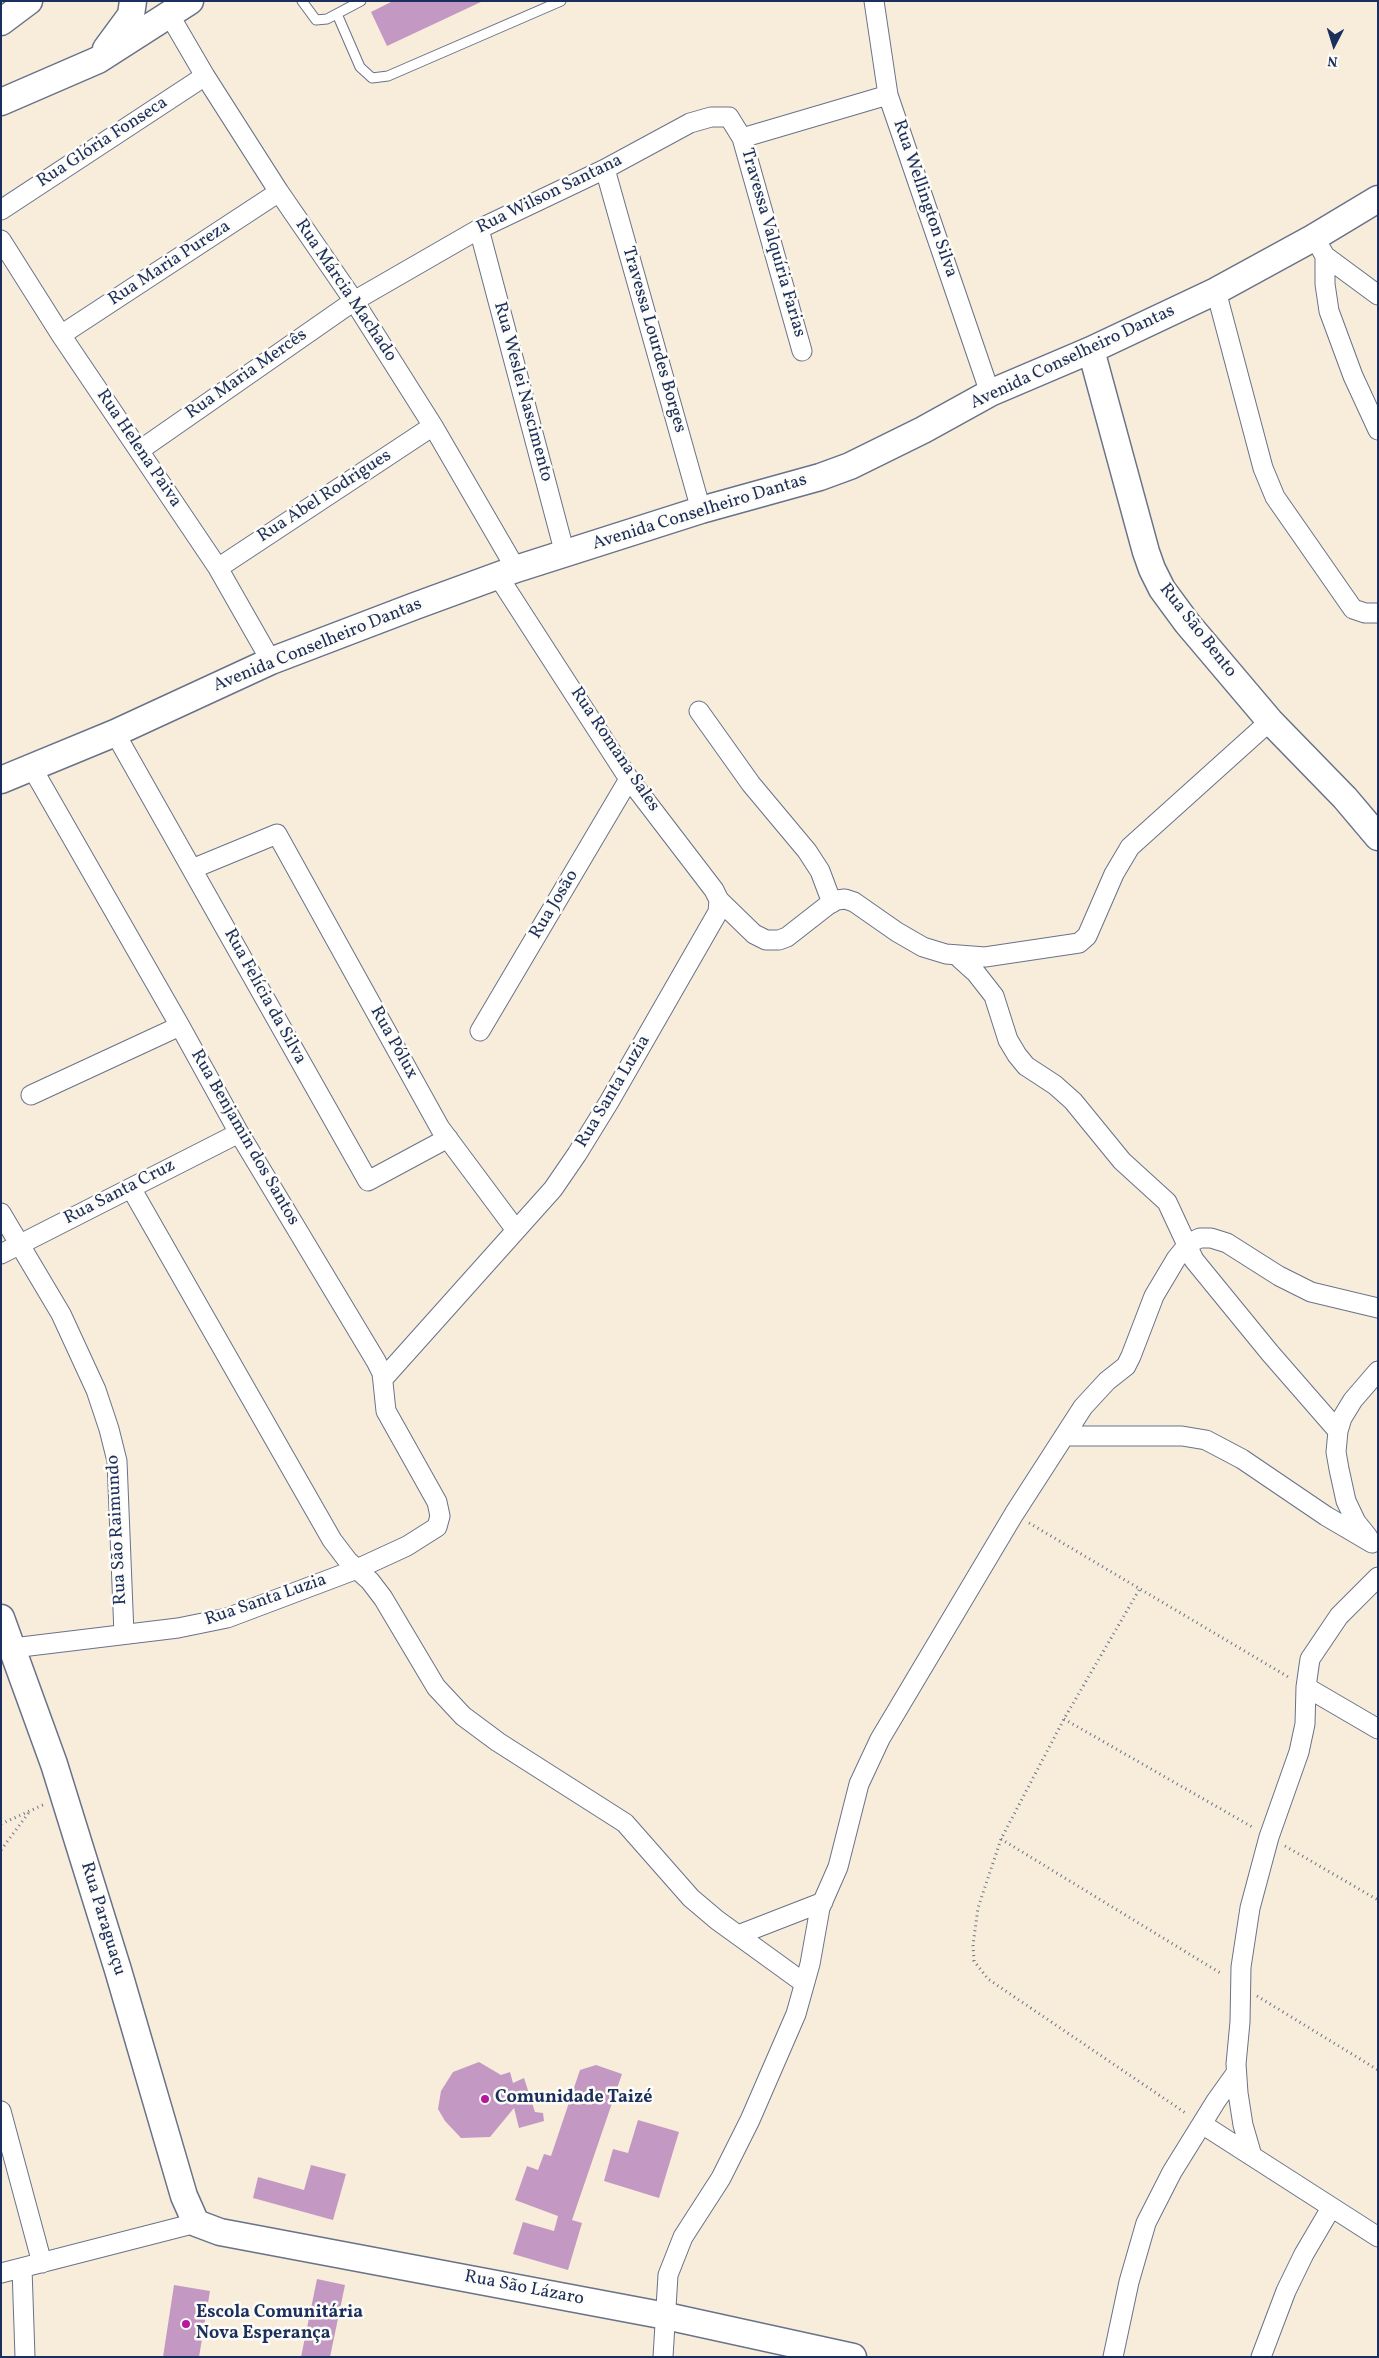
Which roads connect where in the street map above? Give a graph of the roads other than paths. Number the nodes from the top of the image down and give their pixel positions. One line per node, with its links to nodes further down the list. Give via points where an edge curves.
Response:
1 (30, 1): 9 (street)
2 (132, 1): 10 (street, via 131,15)
3 (302, 1): 8 (lane, via 316,20)
4 (361, 1): 8 (lane)
5 (561, 1): 8 (lane, via 388,76 372,78 360,67)
6 (874, 1): 12 (street, Rua Wellington Silva)
7 (180, 8): 10 (street); 11 (street, Rua Márcia Machado)
8 (337, 14)
9 (1, 22)
10 (98, 60): 13 (street)
11 (205, 76): 16 (street, Rua Márcia Machado); 18 (street, Rua Glória Fonseca)
12 (888, 95): 14 (street, Travessa Valquíria Farias); 28 (street, Rua Wellington Silva)
13 (1, 102)
14 (742, 138): 15 (street, Rua Wilson Santana, via 729,117 711,117 690,123); 27 (street, Travessa Valquíria Farias)
15 (605, 169): 19 (street, Rua Wilson Santana); 32 (street, Travessa Lourdes Borges)
16 (279, 192): 24 (street, Rua Márcia Machado); 25 (street, Rua Maria Pureza)
17 (1378, 199): 21 (street, Avenida Conselheiro Dantas)
18 (1, 210)
19 (479, 229): 24 (street, Rua Wilson Santana); 33 (street, Rua Weslei Nascimento)
20 (1, 240): 25 (street, Rua Helena Paiva)
21 (1319, 247): 22 (street, Avenida Conselheiro Dantas); 23 (street); 30 (street, via 1329,312)
22 (1216, 291): 26 (street, Avenida Conselheiro Dantas); 36 (street, via 1260,459 1275,498 1353,609)
23 (1378, 296)
24 (354, 301): 29 (street, Rua Márcia Machado); 31 (street, Rua Maria Mercês)
25 (61, 335): 31 (street, Rua Helena Paiva)
26 (1091, 350): 28 (street, Avenida Conselheiro Dantas); 39 (street, Rua São Bento, via 1152,569 1186,623)
27 (802, 351)
28 (990, 393): 32 (street, Avenida Conselheiro Dantas, via 850,466 820,478)
29 (433, 426): 34 (street, Rua Abel Rodrigues); 35 (street, Rua Márcia Machado)
30 (1378, 430)
31 (140, 450): 34 (street, Rua Helena Paiva)
32 (701, 510): 33 (street, Avenida Conselheiro Dantas)
33 (565, 554): 35 (street, Avenida Conselheiro Dantas)
34 (218, 568): 37 (street, Rua Helena Paiva)
35 (507, 573): 37 (street, Avenida Conselheiro Dantas); 42 (street, Rua Romana Sales)
36 (1371, 613)
37 (271, 661): 40 (street, Avenida Conselheiro Dantas)
38 (699, 712): 47 (street, via 751,784 807,851 820,871)
39 (1270, 721): 44 (street, Rua São Bento); 48 (street, via 1130,847 1084,940 1002,955)
40 (115, 733): 41 (street, Avenida Conselheiro Dantas); 45 (street, Rua Felícia da Silva)
41 (31, 766): 43 (street, Avenida Conselheiro Dantas); 49 (street, Rua Benjamin dos Santos)
42 (629, 779): 46 (street, Rua Romana Sales); 50 (street, Rua Josão)
43 (1, 780)
44 (1378, 836)
45 (192, 869): 53 (street, Rua Pólux, via 277,834); 53 (street, Rua Felícia da Silva, via 368,1181)
46 (719, 900): 47 (street, Rua Romana Sales, via 754,934 766,940 787,938); 56 (street, Rua Santa Luzia, via 712,924 577,1154 553,1188)
47 (832, 903): 48 (street, via 845,899 854,902 923,947)
48 (956, 955): 58 (street, via 994,996 1008,1040 1017,1055 1026,1066 1073,1101 1122,1161 1167,1202)
49 (180, 1026): 51 (street); 52 (street, Rua Benjamin dos Santos)
50 (480, 1031)
51 (31, 1095)
52 (239, 1133): 54 (street, Rua Santa Cruz); 62 (street, Rua Benjamin dos Santos, via 376,1361)
53 (448, 1138): 56 (street, Rua Pólux)
54 (131, 1188): 57 (street, Rua Santa Cruz); 67 (street, via 332,1540)
55 (1, 1214): 57 (street, Rua São Raimundo)
56 (516, 1230): 62 (street, Rua Santa Luzia)
57 (19, 1245): 59 (street, Rua Santa Cruz); 70 (street, Rua São Raimundo, via 61,1314 96,1390 109,1429 117,1471)
58 (1186, 1246): 60 (street, via 1200,1238 1227,1243 1311,1292); 63 (street, via 1203,1272); 64 (street, via 1154,1296 1126,1366 1106,1381)
59 (1, 1254)
60 (1378, 1308)
61 (1378, 1371): 63 (street, via 1353,1400)
62 (383, 1379): 65 (street, Rua Benjamin dos Santos, via 386,1411 437,1502)
63 (1338, 1431): 66 (street, via 1338,1469 1346,1501 1356,1522)
64 (1064, 1436): 66 (street, via 1182,1436 1206,1440 1242,1459); 74 (street, via 880,1739 859,1784 838,1867)
65 (440, 1516): 67 (street, Rua Santa Luzia, via 437,1527 430,1533)
66 (1375, 1545)
67 (357, 1569): 70 (street, Rua Santa Luzia, via 227,1618); 75 (street, via 383,1598 436,1687 463,1716 625,1823 692,1898)
68 (1378, 1577): 72 (street, via 1339,1616 1310,1659)
69 (1, 1618): 71 (street, Rua Paraguaçu)
70 (124, 1634): 71 (street, Rua Santa Luzia)
71 (13, 1648): 82 (street, Rua Paraguaçu, via 118,1970 184,2196)
72 (1306, 1687): 73 (street); 77 (street, via 1305,1724 1299,1752 1269,1837 1244,1938)
73 (1373, 1723)
74 (823, 1902): 75 (street); 76 (street)
75 (738, 1935): 76 (street)
76 (804, 1983): 87 (street, via 796,2014 750,2120 721,2178 674,2257 668,2275)
77 (1236, 2072): 79 (street); 80 (street, via 1243,2125)
78 (1, 2111): 84 (street)
79 (1202, 2124): 80 (street); 91 (street, via 1146,2223 1128,2282)
80 (1252, 2156): 81 (street)
81 (1331, 2208): 83 (street); 92 (street, via 1286,2291)
82 (196, 2223): 84 (street); 87 (street, Rua São Lázaro, via 220,2232)
83 (1378, 2237)
84 (42, 2263): 85 (street)
85 (22, 2268): 86 (street); 88 (street)
86 (1, 2273)
87 (666, 2316): 89 (street); 90 (street, Rua São Lázaro)
88 (25, 2357)
89 (662, 2357)
90 (853, 2357)
91 (1113, 2357)
92 (1261, 2357)

